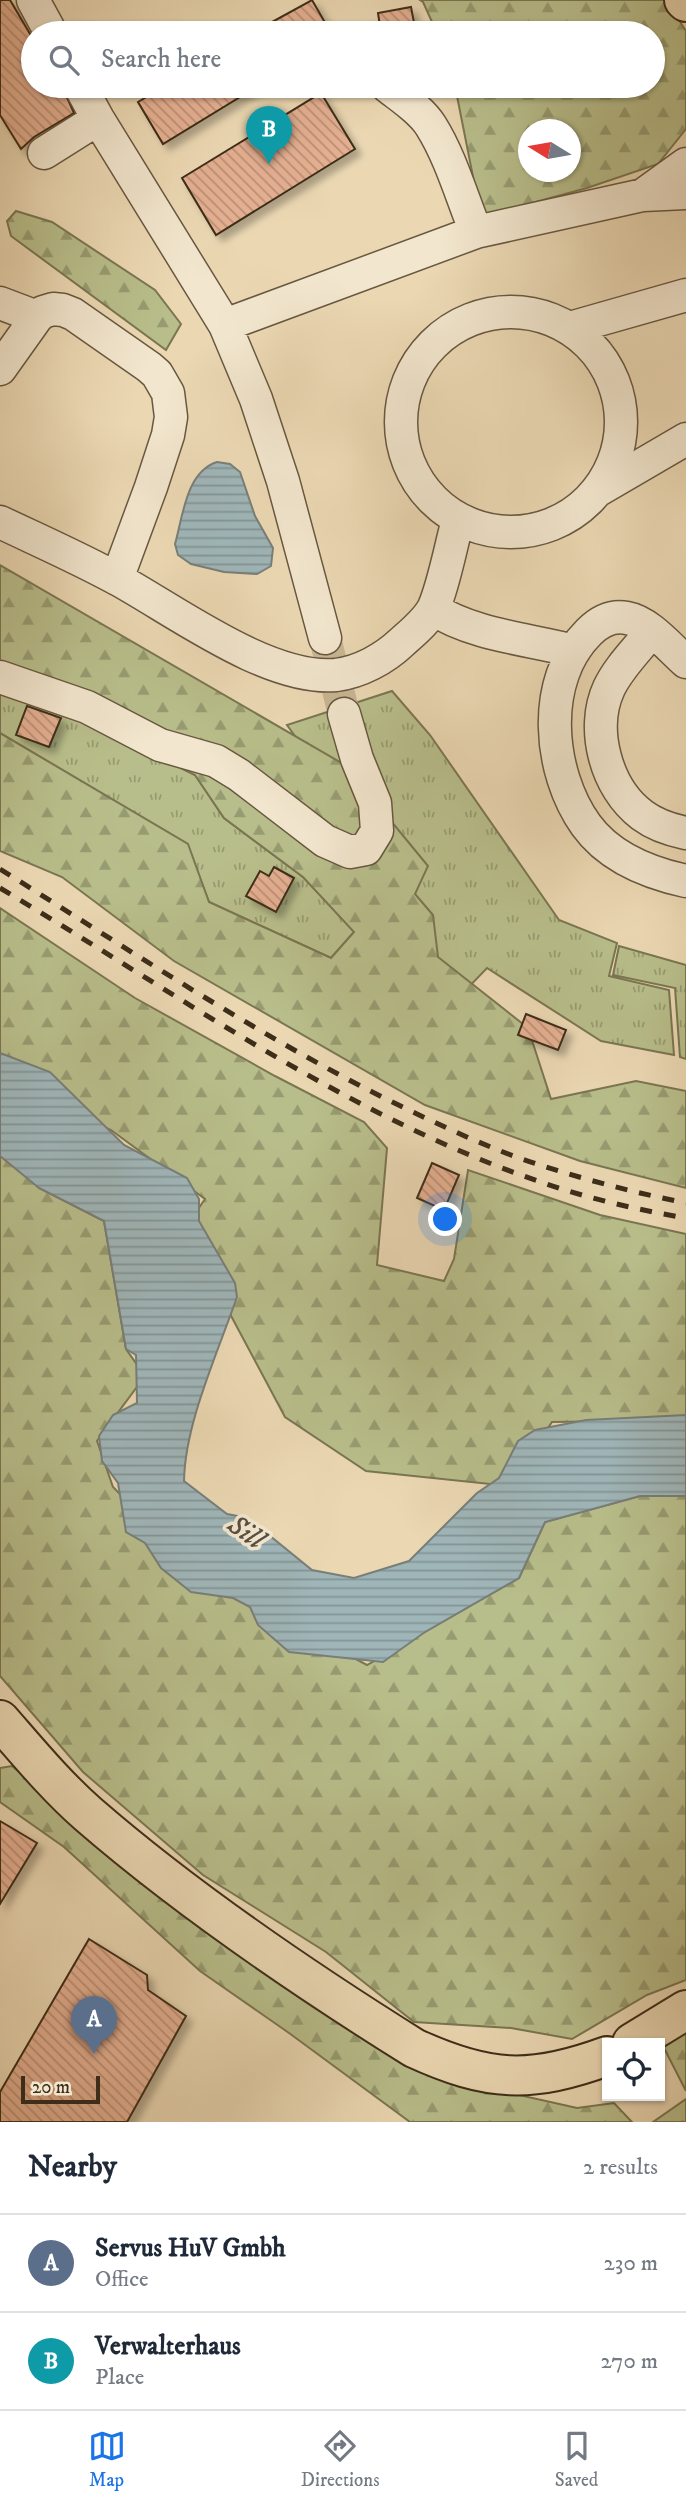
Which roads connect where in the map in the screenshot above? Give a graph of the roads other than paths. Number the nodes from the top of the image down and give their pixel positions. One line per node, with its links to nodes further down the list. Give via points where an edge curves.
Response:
1 (33, 0): 2 (lane)
2 (44, 21)
3 (87, 98): 5 (lane)
4 (402, 98): 10 (lane, via 430,125)
5 (98, 119): 6 (lane); 14 (lane)
6 (44, 153)
7 (686, 164): 9 (lane)
8 (686, 193): 9 (lane)
9 (643, 195): 10 (lane)
10 (476, 232): 14 (lane)
11 (686, 295): 15 (lane)
12 (0, 303): 13 (lane)
13 (37, 317): 16 (lane); 21 (lane, via 53,310 73,314 149,367 168,393 168,435)
14 (226, 325): 24 (lane, via 283,481)
15 (570, 328): 18 (lane, via 598,354 615,387 621,424 614,460); 19 (lane, via 538,314 501,311 466,321 435,341 413,370 401,405 402,442 415,477 438,505)
16 (1, 365)
17 (686, 439): 18 (lane)
18 (596, 492): 19 (lane, via 570,515 538,528 503,532)
19 (458, 520): 22 (lane)
20 (0, 522): 21 (lane)
21 (117, 579): 22 (lane, via 256,656 316,674 338,675 368,666 396,648)
22 (433, 609): 25 (lane, via 473,629)
23 (651, 632): 25 (lane, via 634,621 610,618 593,628); 26 (lane); 29 (lane, via 609,689 601,717 603,748 614,780 640,814)
24 (326, 638)
25 (574, 651): 30 (lane, via 559,685 556,730 559,760 577,811 587,827 619,854 650,871)
26 (686, 662)
27 (0, 677): 28 (lane, via 87,707 160,745 216,761 325,841 349,852 366,849 377,831 375,803)
28 (344, 714)
29 (686, 834)
30 (686, 881)
31 (0, 1720): 34 (main road, via 86,1813 149,1864 414,2048 449,2063 505,2075 564,2071)
32 (686, 2010): 33 (main road)
33 (640, 2038)
34 (602, 2058)

